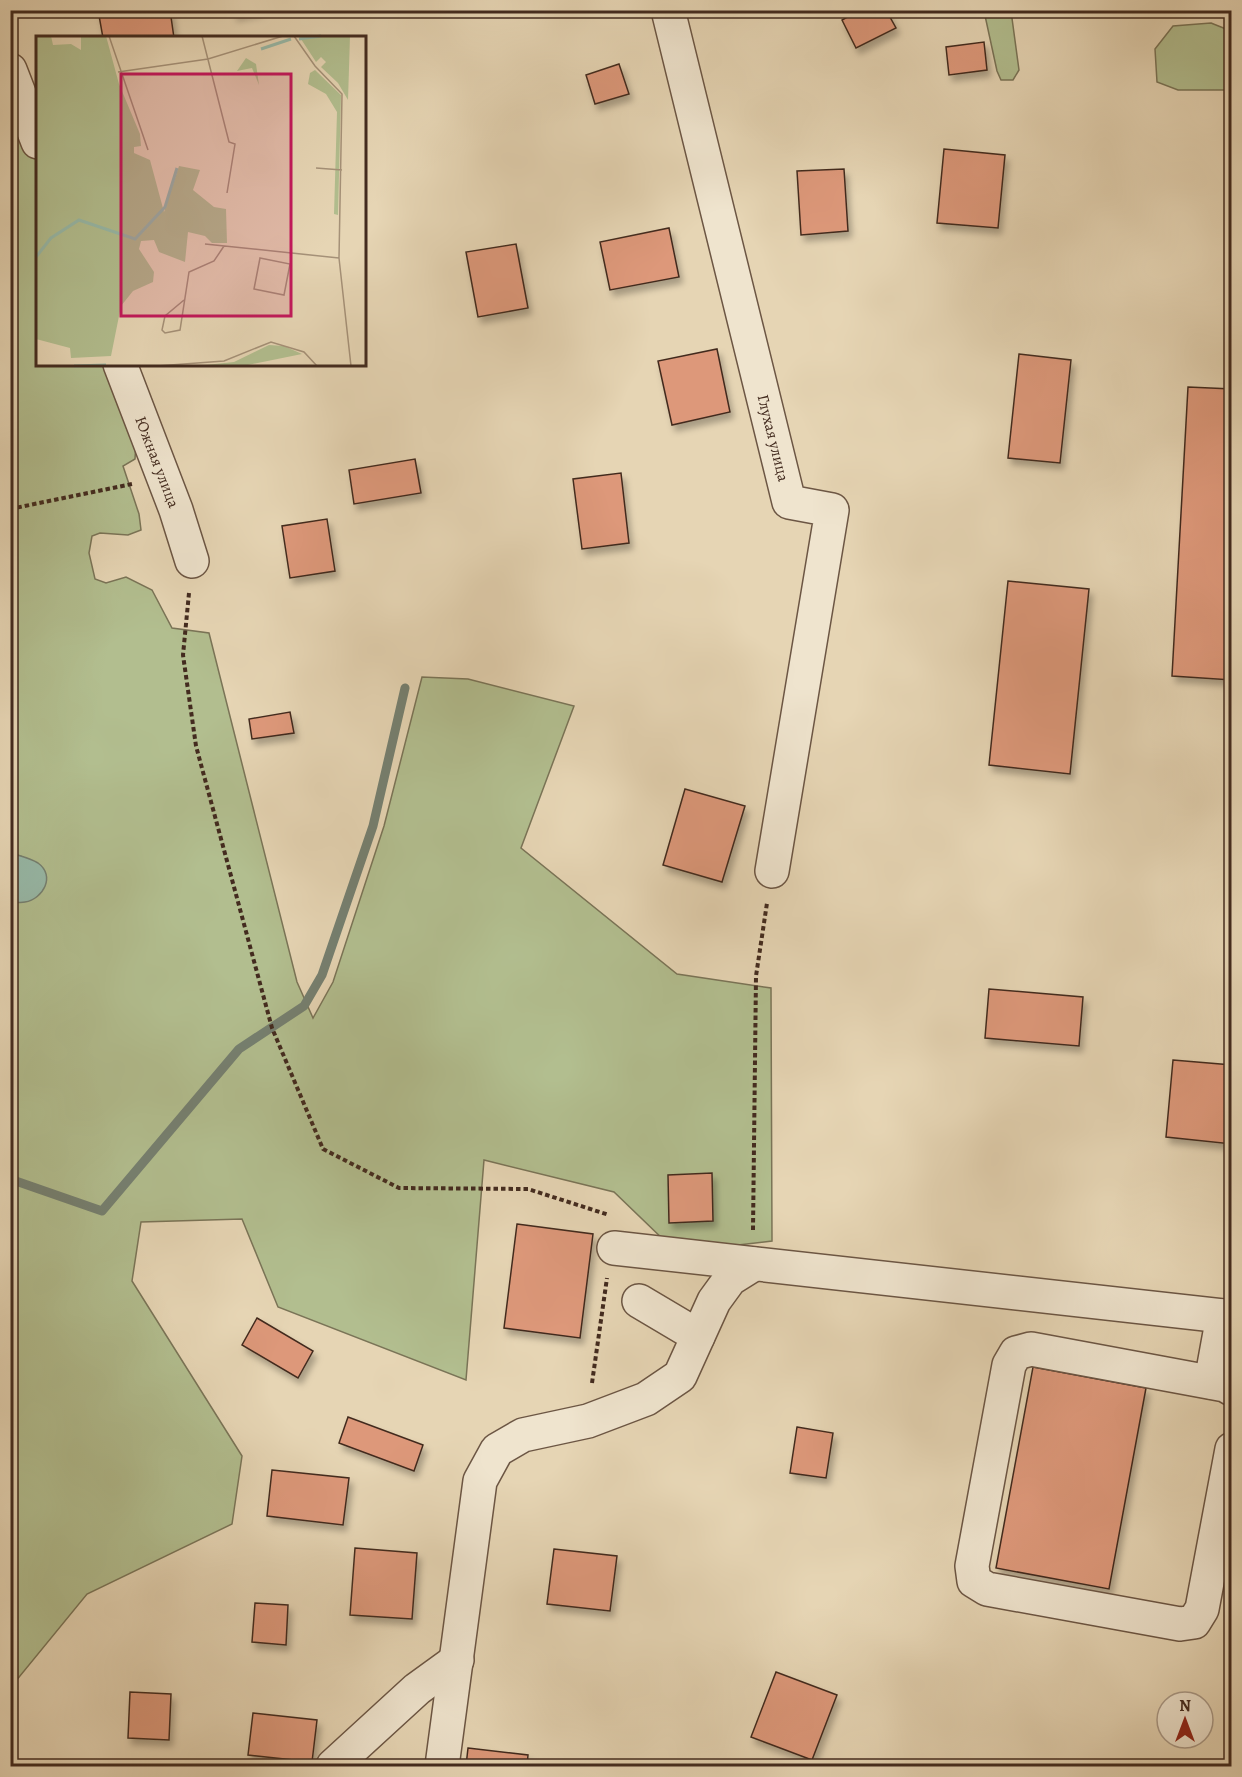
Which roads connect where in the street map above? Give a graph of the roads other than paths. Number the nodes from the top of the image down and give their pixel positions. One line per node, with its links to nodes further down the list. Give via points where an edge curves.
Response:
1 (668, 10): 6 (street, Глухая улица, via 789,502 832,510)
2 (10, 69): 3 (street)
3 (36, 137)
4 (121, 366): 5 (street, Южная улица)
5 (192, 561)
6 (772, 871)
7 (614, 1248): 8 (street)
8 (754, 1264): 10 (street); 11 (street, via 730,1279 714,1301)
9 (639, 1301): 11 (street)
10 (1227, 1316): 12 (street)
11 (698, 1336): 14 (street, via 680,1376 646,1399 588,1421 523,1435 497,1450 480,1481)
12 (1221, 1386): 13 (street, via 1031,1349 1016,1353 1009,1365 976,1544 974,1581 987,1589 1180,1624 1194,1622 1202,1609)
13 (1232, 1449)
14 (457, 1660): 15 (street, via 417,1689); 16 (street)
15 (333, 1767)
16 (442, 1767)

